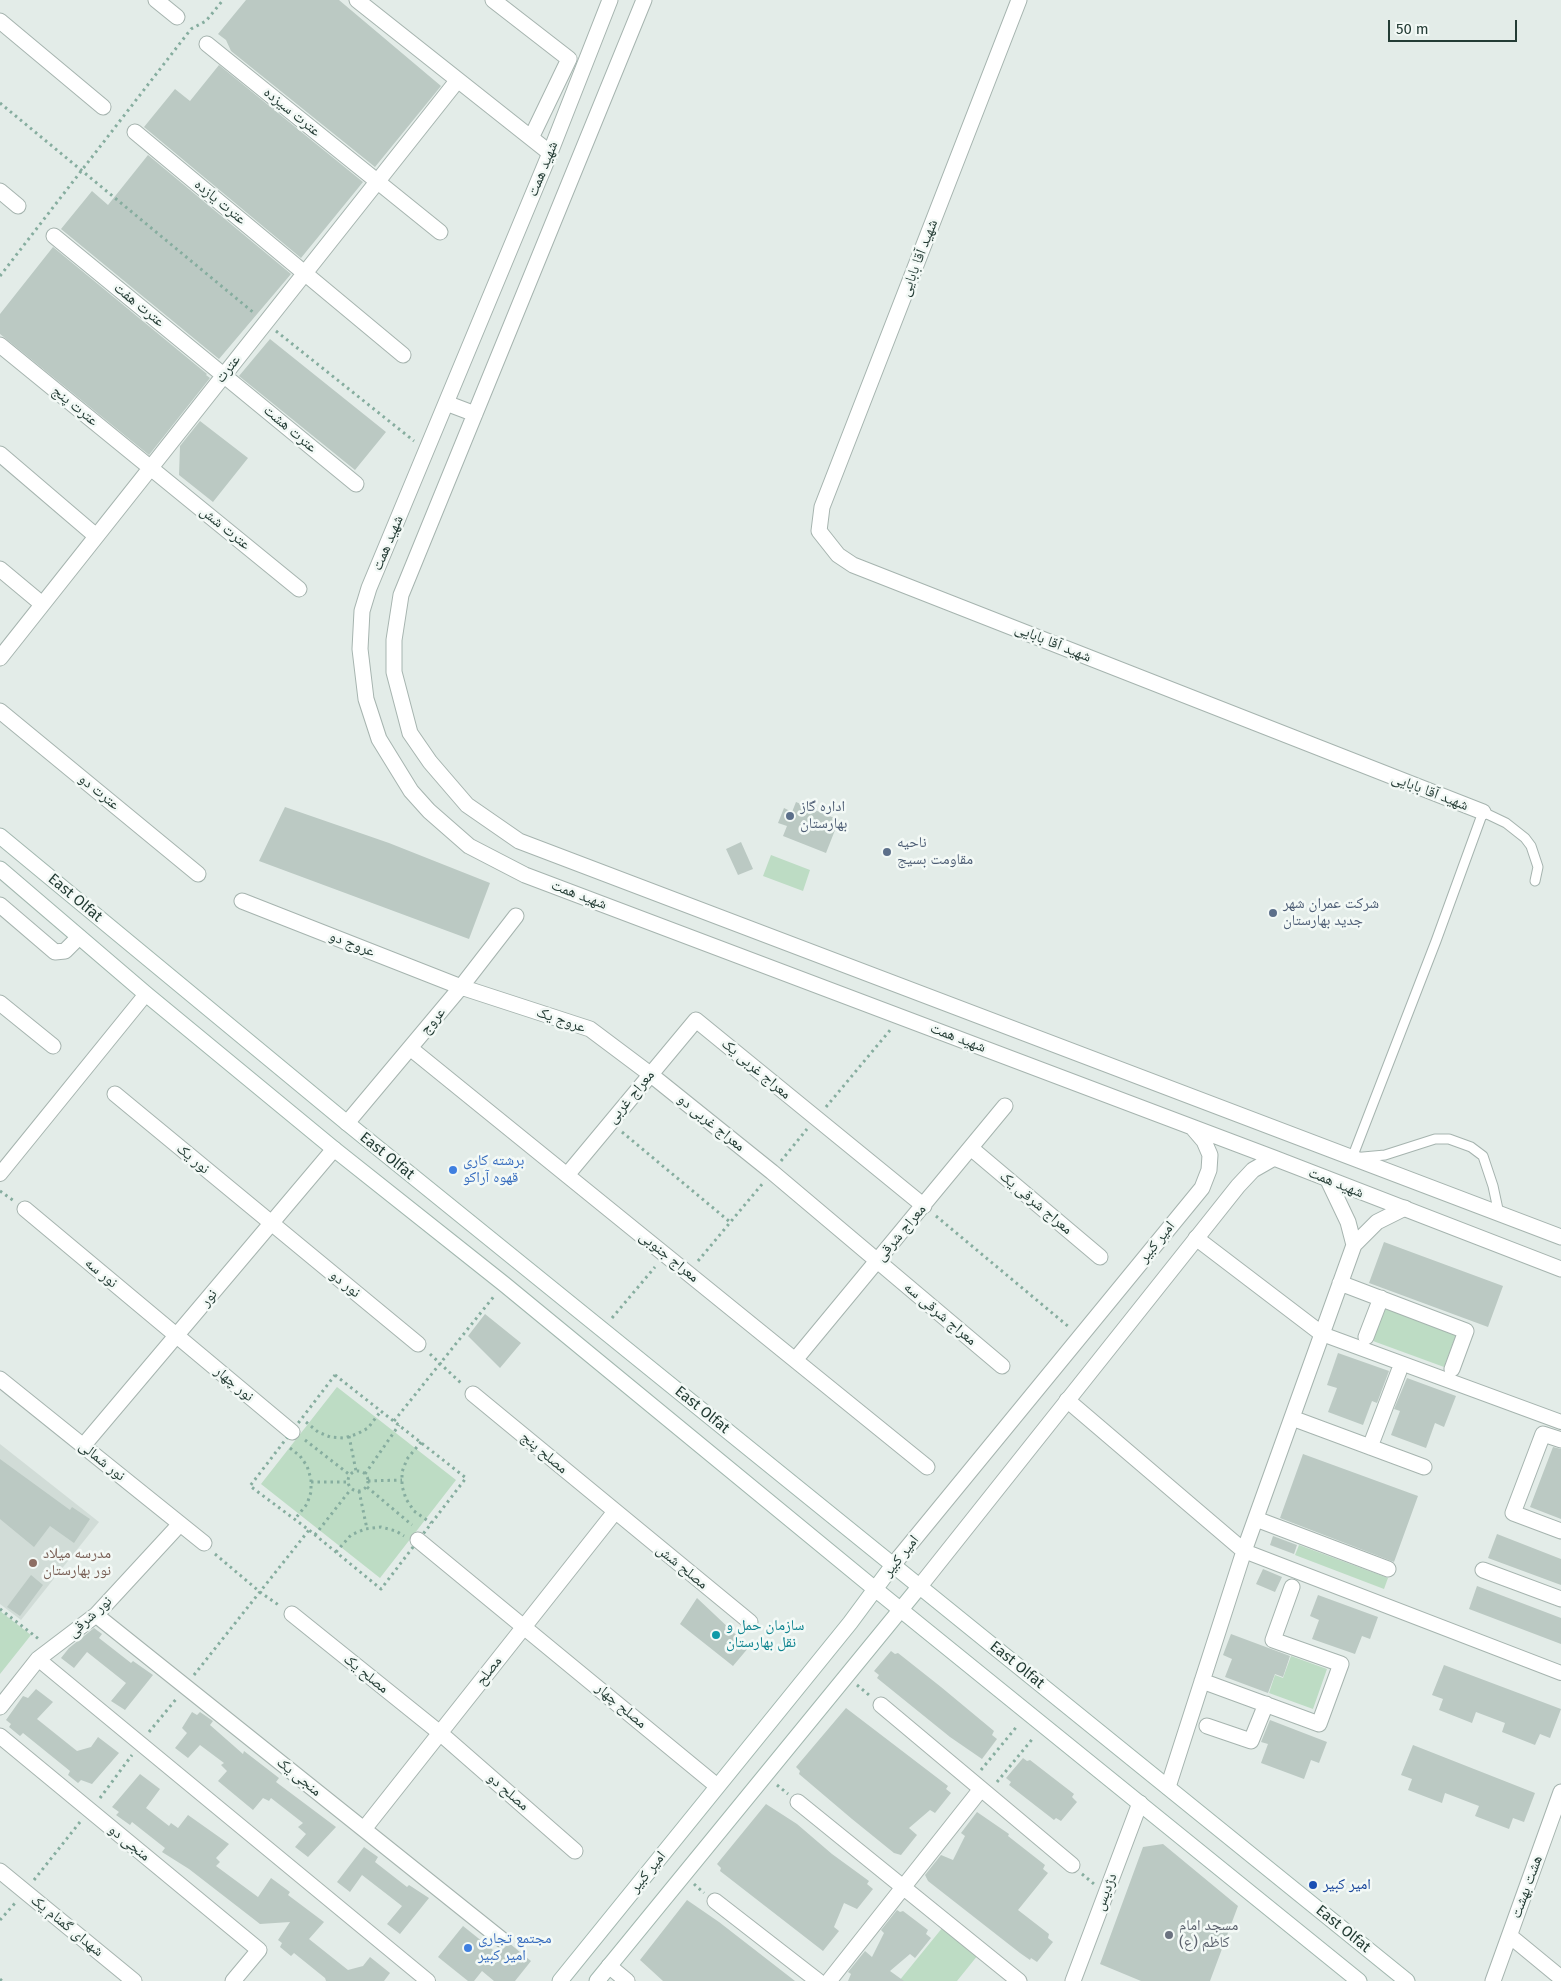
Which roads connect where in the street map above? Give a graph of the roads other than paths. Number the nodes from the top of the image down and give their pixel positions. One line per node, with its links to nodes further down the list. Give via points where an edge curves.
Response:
1 (156, 0): 7 (street)
2 (357, 0): 10 (street)
3 (493, 0): 13 (street, via 569,59)
4 (610, 0): 14 (street, شهید همت)
5 (644, 0): 25 (street, شهید همت)
6 (1018, 0): 35 (street, شهید آقا بابایی, via 822,507 819,531 827,543 853,565)
7 (177, 17)
8 (0, 21): 11 (street)
9 (207, 44): 15 (street, عترت سیزده)
10 (457, 80): 13 (street); 15 (street, عترت)
11 (103, 107)
12 (135, 132): 20 (street, عترت یازده)
13 (531, 138): 14 (street)
14 (550, 153): 24 (street, شهید همت)
15 (378, 181): 18 (street, عترت سیزده); 20 (street, عترت)
16 (0, 191): 17 (street)
17 (18, 206)
18 (440, 232)
19 (54, 236): 23 (street, عترت هفت)
20 (305, 272): 22 (street, عترت یازده); 23 (street, عترت)
21 (0, 345): 27 (street, عترت پنج)
22 (404, 355)
23 (224, 375): 27 (street, عترت); 28 (street, عترت هشت)
24 (446, 403): 25 (street); 54 (street, شهید همت, via 369,588 362,611 360,649 366,698 379,738 411,791 429,811 469,846 525,875)
25 (475, 414): 58 (street, شهید همت, via 401,595 394,640 394,672 410,733 467,805 528,845)
26 (0, 454): 29 (street)
27 (151, 467): 29 (street, عترت); 31 (street, عترت شش)
28 (356, 484)
29 (96, 536): 32 (street, عترت)
30 (0, 569): 32 (street)
31 (299, 589)
32 (42, 604): 33 (street, عترت)
33 (0, 658)
34 (0, 711): 38 (street, عترت دو)
35 (1483, 812): 39 (lane, via 1506,823 1525,838 1538,867); 58 (lane, شهید آقا بابایی)
36 (0, 836): 53 (street, East Olfat)
37 (0, 869): 43 (street, East Olfat)
38 (198, 874)
39 (1535, 881)
40 (242, 901): 44 (street, عروج دو)
41 (0, 905): 43 (street, via 55,952 65,952)
42 (516, 916): 44 (street, عروج)
43 (79, 937): 45 (street, East Olfat)
44 (461, 987): 49 (street, عروج); 50 (street, عروج یک, via 590,1029)
45 (146, 994): 55 (street, East Olfat); 59 (street)
46 (0, 1004): 48 (street)
47 (696, 1020): 50 (street, معراج غربی); 62 (street, معراج غربی یک)
48 (53, 1046)
49 (410, 1048): 53 (street, عروج); 60 (street, معراج جنوبی)
50 (650, 1074): 60 (street, معراج غربی); 71 (street, معراج غربی دو)
51 (115, 1094): 66 (street, نور یک)
52 (1005, 1106): 56 (street, معراج شرقی)
53 (347, 1123): 101 (street, East Olfat)
54 (1191, 1126): 57 (street, شهید همت); 101 (street, امیر کبیر, via 1204,1141 1210,1155 1209,1170 1202,1188)
55 (334, 1149): 66 (street, نور); 106 (street, East Olfat, via 504,1284)
56 (972, 1149): 62 (street, معراج شرقی); 70 (street, معراج شرقی یک)
57 (1274, 1158): 61 (street, شهید همت); 68 (street, امیر کبیر, via 1246,1177)
58 (1352, 1158): 65 (street, شهید همت); 65 (lane, via 1385,1155 1436,1139 1464,1144 1483,1156 1494,1186)
59 (0, 1174)
60 (567, 1175): 79 (street, معراج جنوبی)
61 (1328, 1180): 63 (street, شهید همت); 69 (street, via 1348,1222)
62 (924, 1206): 71 (street, معراج شرقی)
63 (1405, 1208): 69 (street, via 1377,1222); 72 (street, شهید همت)
64 (25, 1210): 76 (street, نور سه)
65 (1499, 1214): 67 (street, شهید همت)
66 (271, 1224): 76 (street, نور); 78 (street, نور دو)
67 (1561, 1237)
68 (1196, 1238): 75 (street); 85 (street, امیر کبیر)
69 (1354, 1245): 73 (street)
70 (1100, 1257)
71 (877, 1262): 79 (street, معراج شرقی); 80 (street, معراج شرقی سه)
72 (1561, 1269)
73 (1340, 1283): 74 (street); 75 (street)
74 (1381, 1298): 77 (street); 81 (street, via 1466,1331)
75 (1322, 1334): 86 (street); 87 (street)
76 (176, 1336): 88 (street, نور چهار); 90 (street, نور)
77 (1366, 1337)
78 (418, 1344)
79 (795, 1360): 92 (street, معراج جنوبی)
80 (1002, 1366)
81 (1452, 1369)
82 (1399, 1370): 91 (street)
83 (0, 1379): 90 (street, نور شمالی)
84 (473, 1394): 94 (street, مصلح پنج)
85 (1067, 1400): 100 (street); 104 (street, امیر کبیر)
86 (1292, 1418): 91 (street); 95 (street)
87 (1561, 1422)
88 (296, 1434)
89 (1561, 1440): 97 (street, via 1543,1434 1513,1512)
90 (83, 1446): 96 (street, نور شمالی)
91 (1370, 1447): 93 (street)
92 (927, 1466)
93 (1424, 1467)
94 (614, 1512): 111 (street, مصلح شش); 112 (street, مصلح)
95 (1256, 1519): 100 (street); 102 (street)
96 (180, 1524): 99 (street, نور شمالی); 110 (street, نور شرقی)
97 (1561, 1531)
98 (415, 1536): 112 (street, مصلح چهار)
99 (204, 1543)
100 (1244, 1551): 114 (street); 115 (street)
101 (893, 1565): 104 (street, East Olfat); 106 (street, امیر کبیر)
102 (1388, 1569)
103 (1484, 1570): 107 (street)
104 (920, 1586): 108 (street, امیر کبیر); 123 (street, East Olfat)
105 (1292, 1587): 116 (street, via 1273,1640 1341,1664 1320,1724)
106 (875, 1589): 108 (street, East Olfat); 122 (street, امیر کبیر)
107 (1561, 1600)
108 (901, 1610): 127 (street, East Olfat); 136 (street, امیر کبیر)
109 (292, 1614): 120 (street, مصلح یک)
110 (96, 1615): 113 (street, نور شرقی); 128 (street, منجی یک)
111 (750, 1622)
112 (525, 1626): 120 (street, مصلح); 122 (street, مصلح چهار)
113 (38, 1659): 118 (street, نور شرقی); 140 (street)
114 (1561, 1673)
115 (1202, 1681): 116 (street); 123 (street)
116 (1266, 1704): 119 (street, via 1251,1741)
117 (881, 1705): 124 (street)
118 (0, 1707)
119 (1207, 1726)
120 (440, 1733): 128 (street, مصلح); 129 (street, مصلح دو)
121 (0, 1736): 139 (street, منجی دو, via 259,1950)
122 (717, 1786): 141 (street, امیر کبیر)
123 (1168, 1787): 149 (street, East Olfat)
124 (980, 1788): 130 (street); 132 (street)
125 (1561, 1792): 134 (street, هشت بهشت)
126 (798, 1802): 132 (street)
127 (1140, 1803): 147 (street, دژدیس); 148 (street, East Olfat)
128 (364, 1829): 135 (street, منجی یک)
129 (576, 1850)
130 (1072, 1865)
131 (0, 1871): 138 (street, شهدای گمنام یک)
132 (904, 1887): 145 (street); 146 (street)
133 (715, 1901): 144 (street)
134 (1510, 1936): 137 (street); 150 (street, هشت بهشت)
135 (502, 1939)
136 (609, 1966): 142 (street, امیر کبیر); 143 (street)
137 (1561, 1978)
138 (134, 1981)
139 (233, 1981)
140 (428, 1981)
141 (560, 1981)
142 (597, 1981)
143 (627, 1981)
144 (818, 1981)
145 (829, 1981)
146 (1019, 1981)
147 (1073, 1981)
148 (1359, 1981)
149 (1407, 1981)
150 (1493, 1981)

